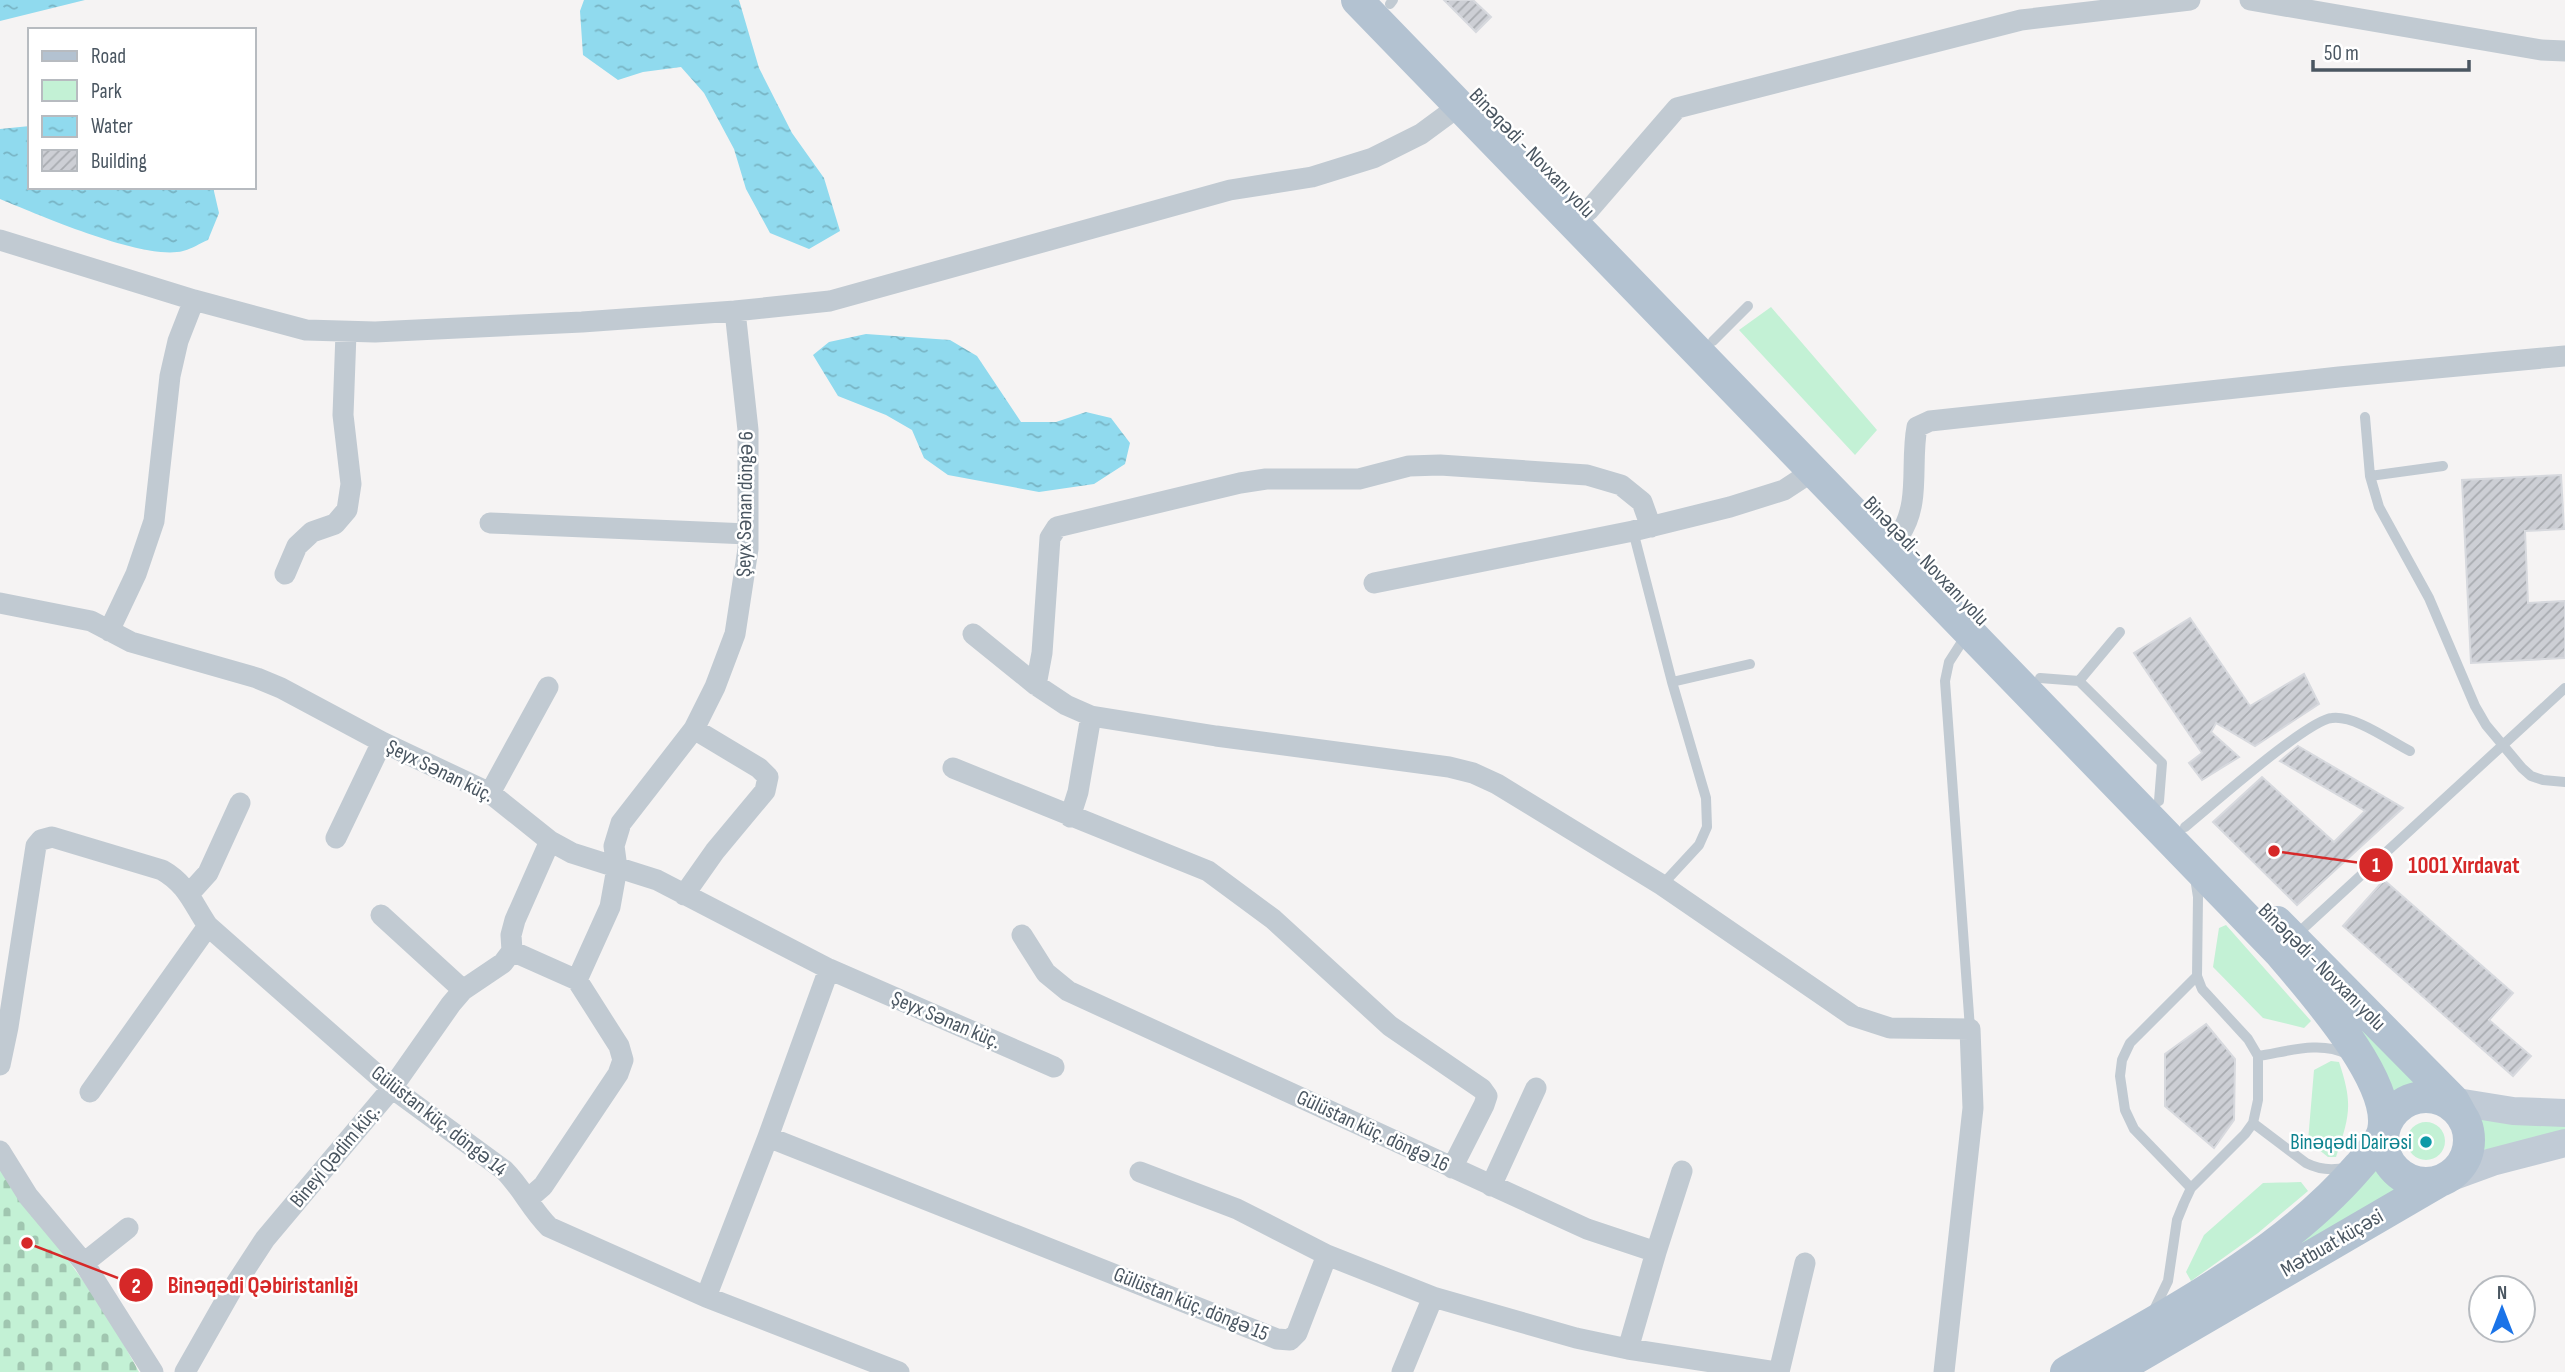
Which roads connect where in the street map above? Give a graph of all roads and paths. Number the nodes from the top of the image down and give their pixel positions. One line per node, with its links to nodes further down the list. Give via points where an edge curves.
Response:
1 (1357, 0): 6 (main road)
2 (2190, 0): 7 (street, via 2021,20 1677,108)
3 (2250, 0): 5 (street)
4 (1390, 1): 7 (main road, Binəqədi - Novxanı yolu)
5 (2565, 51)
6 (1459, 106): 11 (street, via 1421,134 1373,158 1312,177 1217,194 830,302); 17 (main road)
7 (1588, 211): 13 (main road, Binəqədi - Novxanı yolu)
8 (0, 240): 9 (street)
9 (194, 300): 12 (street, via 306,330); 26 (street, via 170,376 154,521)
10 (1748, 306): 13 (lane)
11 (735, 311): 12 (street); 21 (street, Şeyx Sənan döngə 6, via 748,430)
12 (346, 333): 23 (street, via 343,415 351,484 347,510 335,524 312,532 298,546)
13 (1713, 341): 22 (main road, Binəqədi - Novxanı yolu)
14 (2565, 356): 22 (street, via 1930,421 1917,427 1913,503)
15 (2365, 417): 18 (lane)
16 (2443, 466): 18 (lane)
17 (1813, 471): 20 (street, via 1784,490 1757,500); 27 (main road)
18 (2371, 476): 40 (lane, via 2379,507 2429,598 2475,706)
19 (490, 523): 21 (street)
20 (1642, 529): 24 (street); 33 (lane); 34 (street, via 1642,502 1621,485 1587,475 1440,465 1409,466 1359,479 1266,478 1057,527 1050,538)
21 (747, 534): 38 (street, Şeyx Sənan döngə 6, via 735,634)
22 (1900, 534): 31 (main road, Binəqədi - Novxanı yolu)
23 (285, 574)
24 (1374, 583)
25 (0, 603): 26 (street, Şeyx Sənan küç., via 67,614)
26 (109, 631): 39 (street, Şeyx Sənan küç., via 131,642 257,678)
27 (1969, 632): 51 (main road); 65 (lane, via 1949,663 1945,681)
28 (2120, 632): 32 (lane)
29 (973, 634): 34 (street)
30 (1750, 664): 33 (lane)
31 (2040, 678): 32 (lane); 45 (main road, Binəqədi - Novxanı yolu)
32 (2079, 681): 45 (lane, via 2162,763)
33 (1672, 682): 53 (lane, via 1706,798 1707,827 1699,845)
34 (1036, 685): 37 (street)
35 (548, 687): 44 (street)
36 (2565, 688): 40 (lane)
37 (1091, 716): 47 (street); 53 (street, via 1473,773)
38 (694, 729): 52 (street, Şeyx Sənan döngə 6, via 621,824 614,846); 55 (street, via 768,777 765,791)
39 (382, 743): 44 (street, Şeyx Sənan küç.); 49 (street)
40 (2503, 746): 43 (lane, via 2531,776); 59 (lane)
41 (2410, 751): 48 (lane, via 2353,721 2320,720)
42 (953, 768): 47 (street)
43 (2565, 782)
44 (490, 793): 50 (street, Şeyx Sənan küç.)
45 (2159, 800): 48 (main road, Binəqədi - Novxanı yolu)
46 (240, 803): 54 (street, via 208,873)
47 (1070, 817): 81 (street, via 1208,872 1273,919 1390,1026 1482,1089 1484,1105)
48 (2185, 827): 59 (main road, Binəqədi - Novxanı yolu)
49 (336, 838)
50 (550, 841): 52 (street, Şeyx Sənan küç.); 60 (street, via 515,920)
51 (2192, 862): 59 (main road); 62 (lane, via 2198,897)
52 (617, 868): 55 (street, Şeyx Sənan küç., via 657,880); 63 (street, Şeyx Sənan döngə 6, via 610,907)
53 (1662, 885): 65 (street, via 1853,1016 1890,1028)
54 (189, 894): 57 (street, Gülüstan küç. döngə 14); 68 (street, Gülüstan küç. döngə 14, via 162,870 52,837 41,840 36,846)
55 (684, 895): 61 (street, Şeyx Sənan küç.)
56 (380, 915): 64 (street)
57 (208, 926): 70 (street, Gülüstan küç. döngə 14); 72 (street)
58 (1022, 935): 81 (street, Gülüstan küç. döngə 16, via 1046,973 1068,991)
59 (2286, 945): 67 (main road); 73 (main road, Binəqədi - Novxanı yolu)
60 (512, 951): 63 (street); 64 (street, Bineyi Qədim küç., via 503,963)
61 (829, 969): 69 (street, Şeyx Sənan küç.); 77 (street)
62 (2197, 976): 66 (lane, via 2202,989); 86 (lane, via 2130,1043 2120,1076 2125,1110 2134,1129)
63 (577, 980): 87 (street, via 619,1046 623,1060 543,1185)
64 (463, 990): 70 (street, Bineyi Qədim küç.)
65 (1969, 1029): 103 (street, via 1973,1108)
66 (2258, 1056): 67 (lane, via 2324,1047); 75 (lane)
67 (2363, 1062): 76 (main road, via 2380,1104)
68 (0, 1065)
69 (1055, 1067)
70 (392, 1088): 87 (street, Gülüstan küç. döngə 14, via 504,1170); 99 (street, Bineyi Qədim küç., via 265,1239)
71 (1536, 1088): 85 (street)
72 (90, 1092)
73 (2448, 1106): 74 (main road); 76 (main road, via 2401,1104); 84 (main road, via 2469,1142 2468,1152 2457,1170)
74 (2565, 1113)
75 (2253, 1123): 80 (lane, via 2316,1168 2335,1170); 86 (lane)
76 (2383, 1132): 80 (main road, Mətbuat küçəsi); 84 (main road, via 2385,1154 2397,1173 2418,1183)
77 (768, 1137): 90 (street, Gülüstan küç. döngə 15, via 1277,1339 1290,1340 1297,1333); 93 (street)
78 (2565, 1143): 84 (main road, Mətbuat küçəsi, via 2492,1161)
79 (0, 1151): 91 (street, via 28,1196)
80 (2366, 1159): 95 (main road, Mətbuat küçəsi, via 2290,1233)
81 (1452, 1168): 85 (street, Gülüstan küç. döngə 16)
82 (1682, 1171): 89 (street)
83 (1140, 1172): 90 (street, via 1237,1209)
84 (2440, 1181): 105 (main road, Mətbuat küçəsi)
85 (1491, 1185): 89 (street, Gülüstan küç. döngə 16, via 1587,1229)
86 (2191, 1188): 95 (lane, via 2177,1220 2168,1281 2158,1306)
87 (528, 1199): 93 (street, Gülüstan küç. döngə 14, via 549,1227)
88 (128, 1228): 91 (street)
89 (1656, 1252): 96 (street)
90 (1327, 1255): 94 (street)
91 (84, 1263): 98 (street)
92 (1805, 1263): 102 (street)
93 (706, 1297): 100 (street, Gülüstan küç. döngə 14)
94 (1433, 1297): 96 (street); 101 (street)
95 (2141, 1329): 104 (main road, Mətbuat küçəsi)
96 (1628, 1349): 97 (street)
97 (1725, 1368): 102 (street)
98 (153, 1372)
99 (185, 1372)
100 (899, 1372)
101 (1402, 1372)
102 (1777, 1372)
103 (1944, 1372)
104 (2066, 1372)
105 (2112, 1372)

